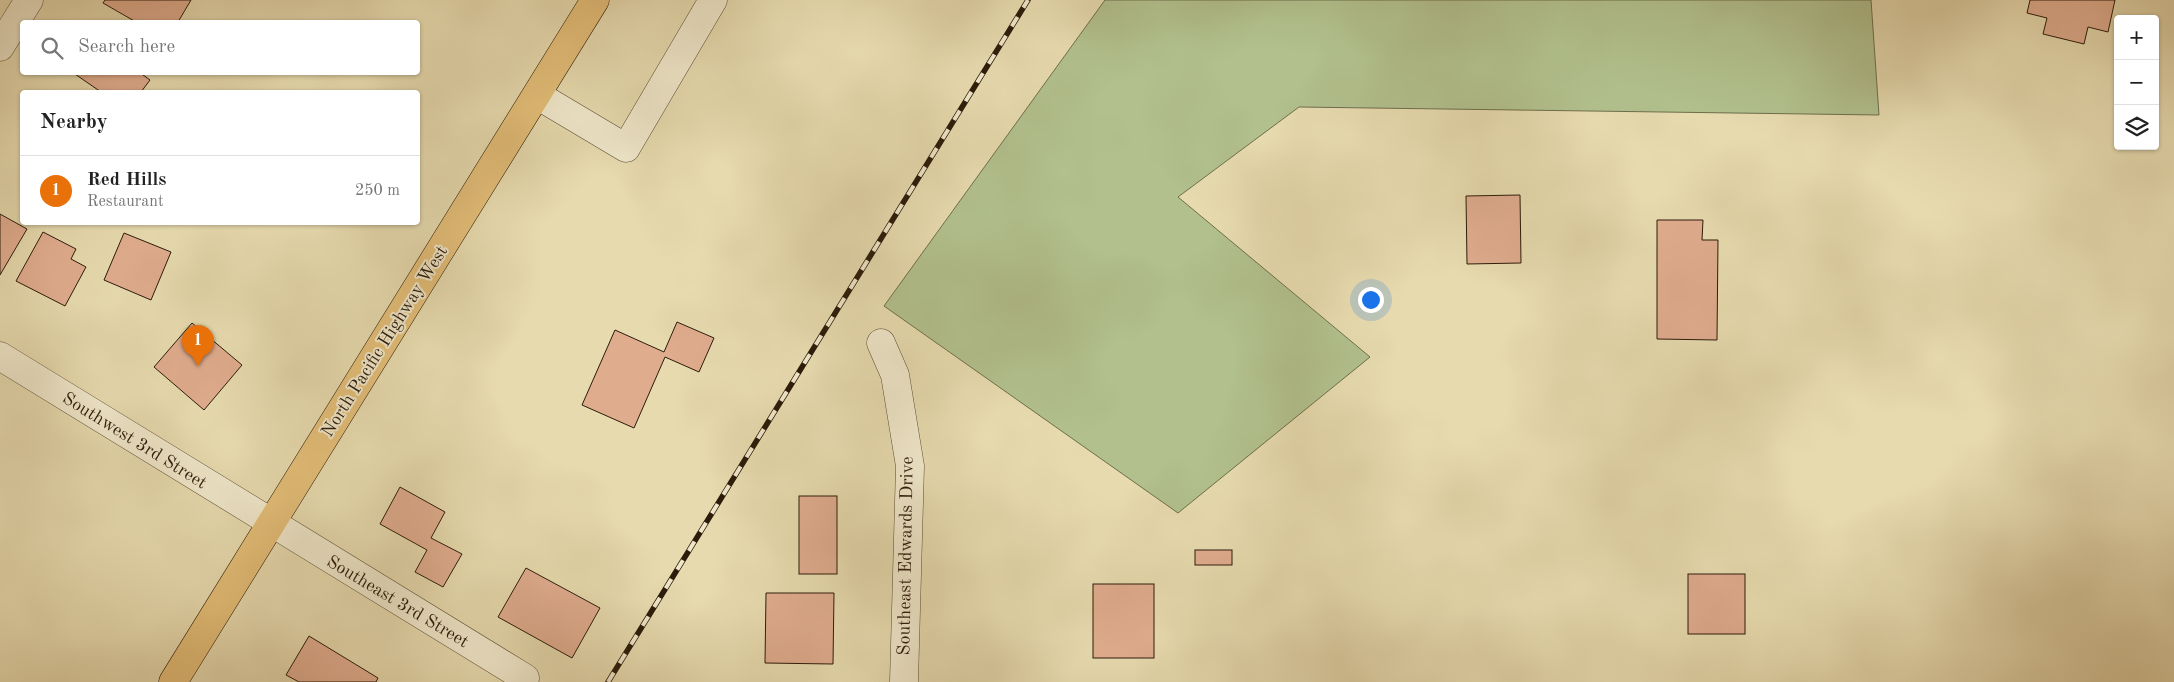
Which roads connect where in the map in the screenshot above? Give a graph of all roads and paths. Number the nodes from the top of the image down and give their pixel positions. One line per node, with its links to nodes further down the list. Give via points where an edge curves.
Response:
1 (29, 0): 4 (street)
2 (595, 0): 5 (main road, North Pacific Highway West)
3 (713, 0): 5 (street, via 626,148)
4 (0, 47)
5 (537, 95): 8 (main road, North Pacific Highway West)
6 (882, 343): 11 (street, Southeast Edwards Drive, via 895,375 910,466)
7 (0, 356): 8 (street, Southwest 3rd Street)
8 (270, 523): 9 (street, Southeast 3rd Street); 10 (main road, North Pacific Highway West)
9 (525, 678)
10 (173, 682)
11 (904, 682)

